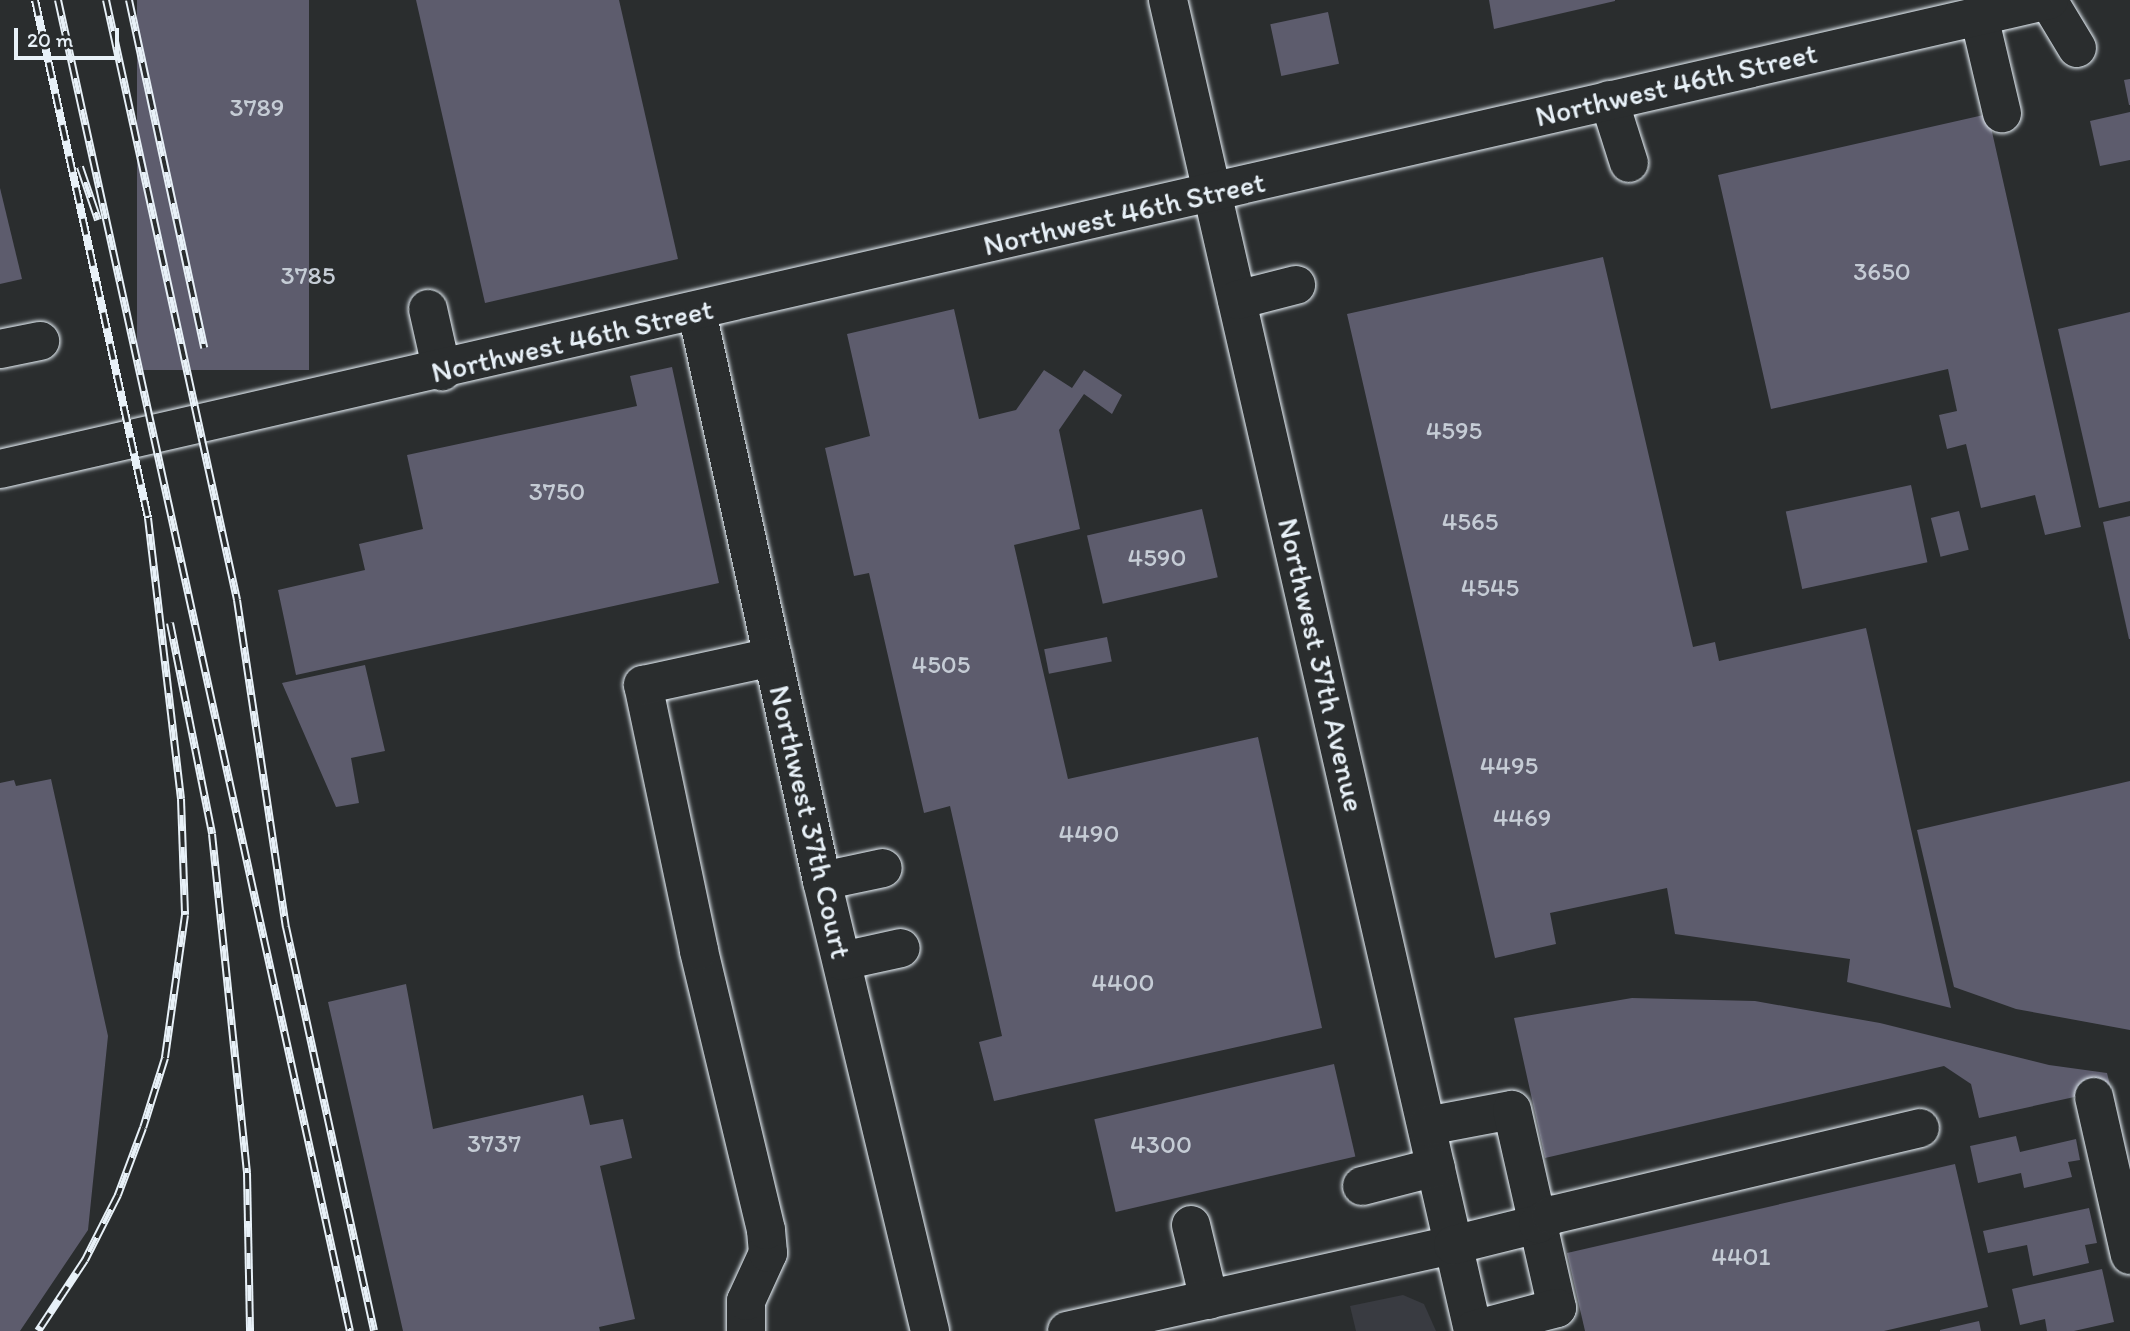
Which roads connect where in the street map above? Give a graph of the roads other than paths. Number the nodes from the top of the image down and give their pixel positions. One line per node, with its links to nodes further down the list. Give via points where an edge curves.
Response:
1 (1168, 0): 8 (street, Northwest 37th Avenue)
2 (2049, 0): 3 (street, Northwest 46th Street); 4 (street)
3 (1979, 16): 5 (street, Northwest 46th Street); 6 (street)
4 (2077, 48)
5 (1609, 100): 7 (street); 8 (street, Northwest 46th Street)
6 (2002, 113)
7 (1629, 163)
8 (1212, 194): 10 (street, Northwest 37th Avenue); 12 (street, Northwest 46th Street)
9 (1296, 285): 10 (street)
10 (1237, 300): 23 (street, Northwest 37th Avenue)
11 (428, 309): 15 (street)
12 (697, 312): 15 (street, Northwest 46th Street); 17 (street, Northwest 37th Court)
13 (40, 341): 14 (street)
14 (0, 349)
15 (442, 370): 16 (street, Northwest 46th Street)
16 (0, 469)
17 (773, 657): 19 (street, Northwest 37th Court); 32 (street, via 643,685 699,950 766,1230 768,1252 746,1301)
18 (883, 868): 19 (street)
19 (822, 881): 21 (street, Northwest 37th Court)
20 (901, 948): 21 (street)
21 (842, 961): 33 (street, Northwest 37th Court)
22 (2094, 1097): 29 (street)
23 (1427, 1126): 25 (street, Northwest 37th Avenue); 27 (street, via 1512,1110)
24 (1920, 1128): 27 (street, via 1552,1215)
25 (1436, 1167): 26 (street); 30 (street, Northwest 37th Avenue)
26 (1362, 1186)
27 (1538, 1224): 30 (street); 35 (street, via 1557,1308)
28 (1191, 1225): 31 (street)
29 (2129, 1243)
30 (1453, 1245): 31 (street); 35 (street, Northwest 37th Avenue)
31 (1209, 1300): 34 (street)
32 (746, 1331)
33 (930, 1331)
34 (1067, 1331)
35 (1473, 1331)

